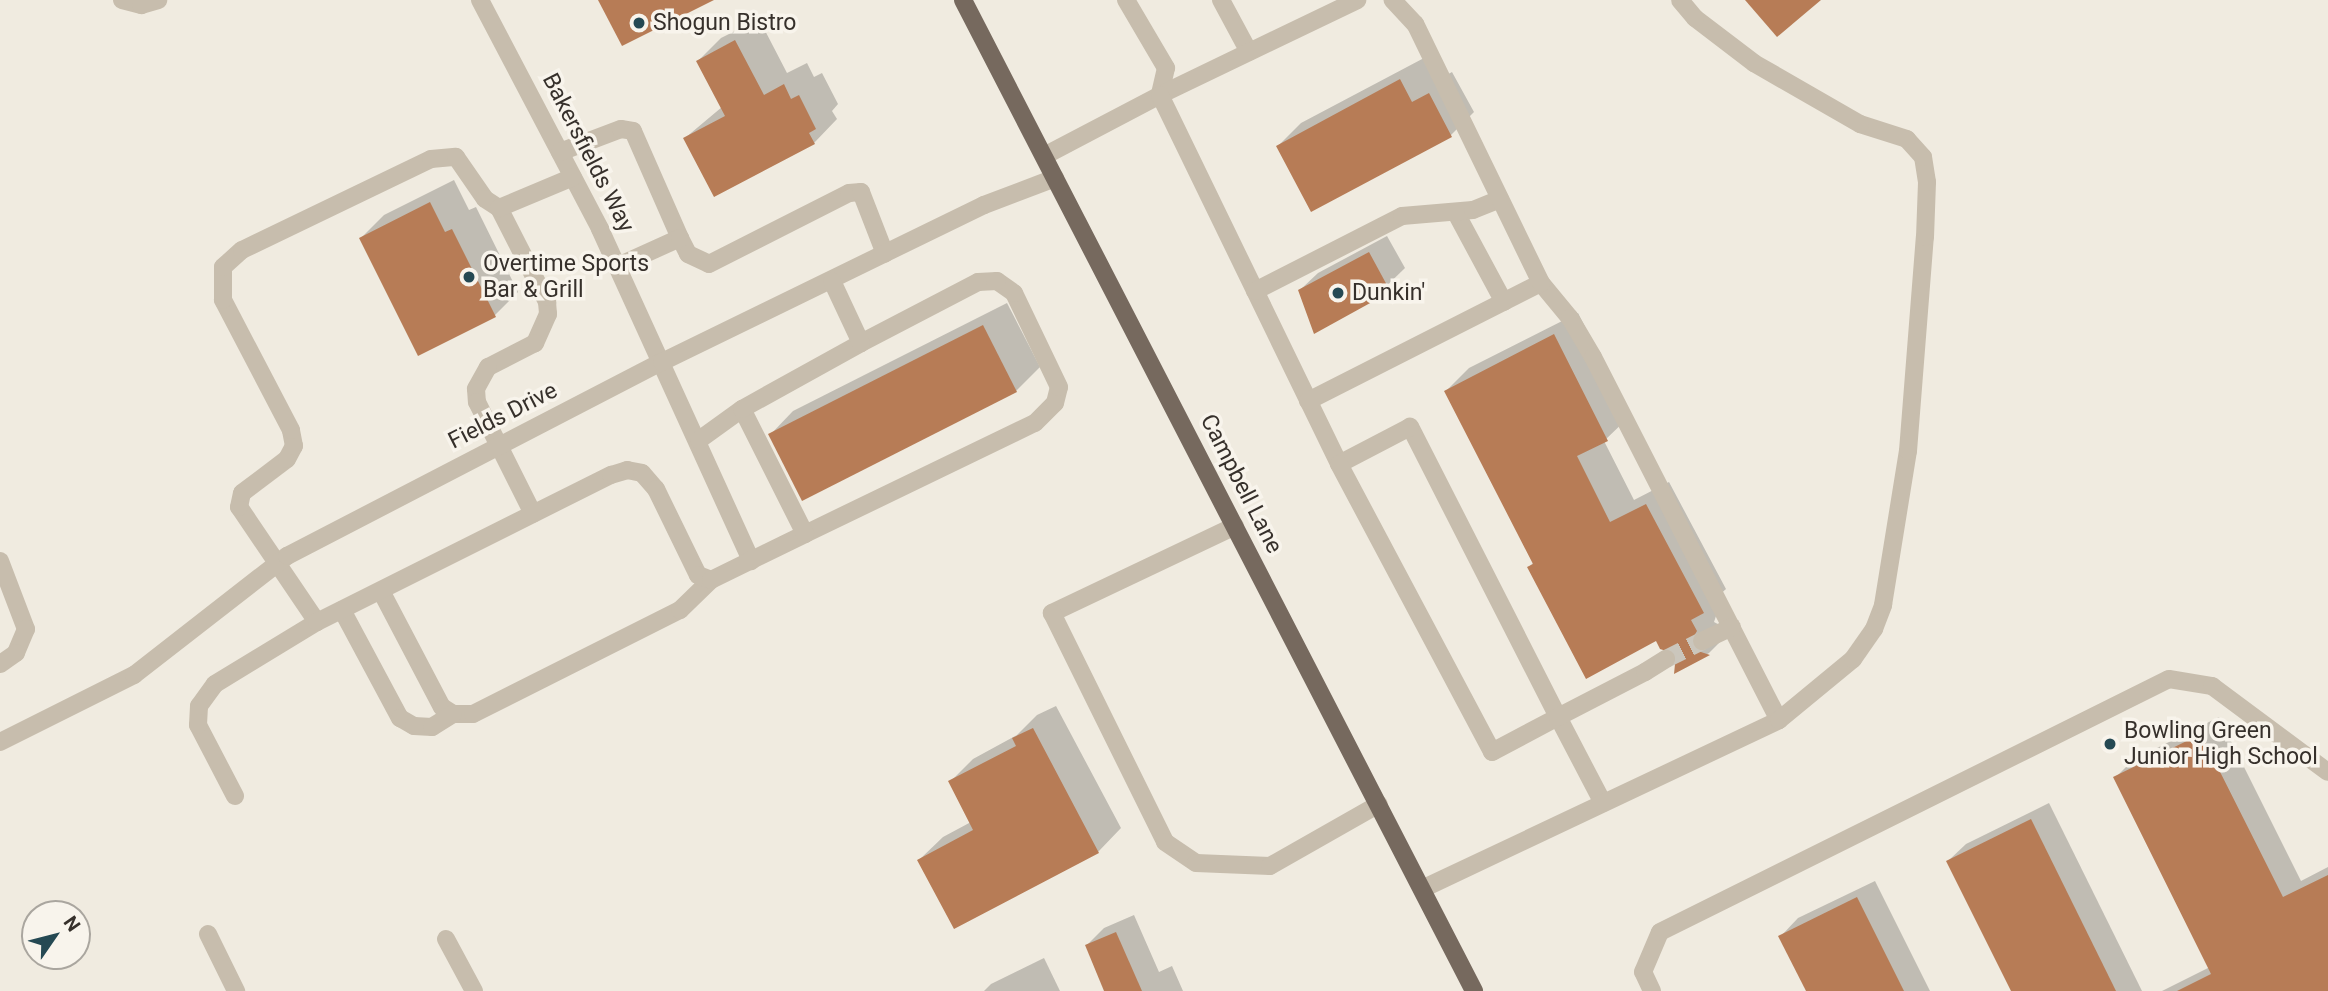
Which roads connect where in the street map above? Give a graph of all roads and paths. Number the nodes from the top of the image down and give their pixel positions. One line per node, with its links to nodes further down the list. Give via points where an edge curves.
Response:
1 (122, 0): 2 (street, via 141,5)
2 (158, 0)
3 (480, 0): 12 (street, Bakersfields Way)
4 (963, 0): 13 (main road, Campbell Lane)
5 (1126, 0): 11 (street, via 1166,68)
6 (1221, 0): 10 (street)
7 (1357, 0): 10 (street)
8 (1393, 0): 16 (street, via 1415,24)
9 (1680, 0): 49 (street, via 1695,18 1764,69 1860,124 1907,139 1923,157 1927,182 1908,452 1883,605 1874,629 1853,659)
10 (1248, 52): 11 (street)
11 (1160, 95): 13 (street); 24 (street)
12 (560, 152): 14 (street, Bakersfields Way); 19 (street, via 621,129 634,131)
13 (1044, 156): 15 (main road, Campbell Lane)
14 (573, 177): 17 (street); 21 (street, Bakersfields Way)
15 (1055, 178): 20 (street, Fields Drive, via 984,205); 34 (main road, Campbell Lane)
16 (1500, 199): 18 (street); 23 (street)
17 (499, 208): 31 (street, via 547,302 548,314 534,343 488,368 478,379 477,402); 38 (street, via 479,192 467,167 456,157 444,156 242,250 223,267 223,300 291,430 294,446 282,464 242,493 239,507)
18 (1456, 213): 24 (street, via 1402,216); 25 (street)
19 (680, 238): 20 (street, via 688,254 709,264 849,193 861,192); 21 (street)
20 (885, 254): 22 (street, Fields Drive)
21 (618, 266): 27 (street, Bakersfields Way)
22 (832, 281): 26 (street); 27 (street, Fields Drive)
23 (1541, 283): 25 (street); 43 (street, via 1570,318 1593,358)
24 (1255, 291): 28 (street)
25 (1504, 302): 28 (street)
26 (861, 343): 29 (street); 35 (street, via 978,282 997,281 1014,293 1059,387 1055,403 1035,423)
27 (662, 362): 30 (street, Bakersfields Way); 31 (street, Fields Drive)
28 (1308, 401): 32 (street)
29 (742, 409): 30 (street); 35 (street)
30 (699, 440): 37 (street, Bakersfields Way)
31 (498, 447): 33 (street); 38 (street, Fields Drive)
32 (1339, 464): 48 (street, via 1492,752); 48 (street, via 1410,427)
33 (533, 514): 39 (street, via 611,475 642,472 656,489 698,575); 40 (street)
34 (1235, 526): 54 (main road, Campbell Lane); 54 (street, via 1052,613 1166,842 1196,863 1270,866)
35 (806, 534): 37 (street)
36 (0, 561): 46 (street, via 26,629 16,653)
37 (751, 562): 39 (street)
38 (275, 565): 42 (street); 50 (street, Fields Drive, via 134,675)
39 (710, 580): 47 (street, via 680,610 494,707)
40 (381, 591): 41 (street); 47 (street, via 442,707)
41 (342, 610): 42 (street); 47 (street, via 400,718 414,726 432,727)
42 (317, 622): 52 (street, via 242,664 215,684 199,706 198,725)
43 (1732, 627): 44 (street); 49 (street)
44 (1702, 640)
45 (1666, 659): 48 (street)
46 (0, 664)
47 (453, 714)
48 (1558, 718): 53 (street)
49 (1779, 720): 53 (street)
50 (0, 742)
51 (2328, 772): 61 (street, via 2212,686 2169,679 1660,932 1643,972)
52 (235, 796)
53 (1603, 803): 55 (street)
54 (1379, 804): 55 (main road, Campbell Lane)
55 (1422, 889): 60 (main road, Campbell Lane)
56 (208, 934): 58 (street)
57 (446, 939): 59 (street)
58 (236, 991)
59 (474, 991)
60 (1474, 991)
61 (1652, 991)

